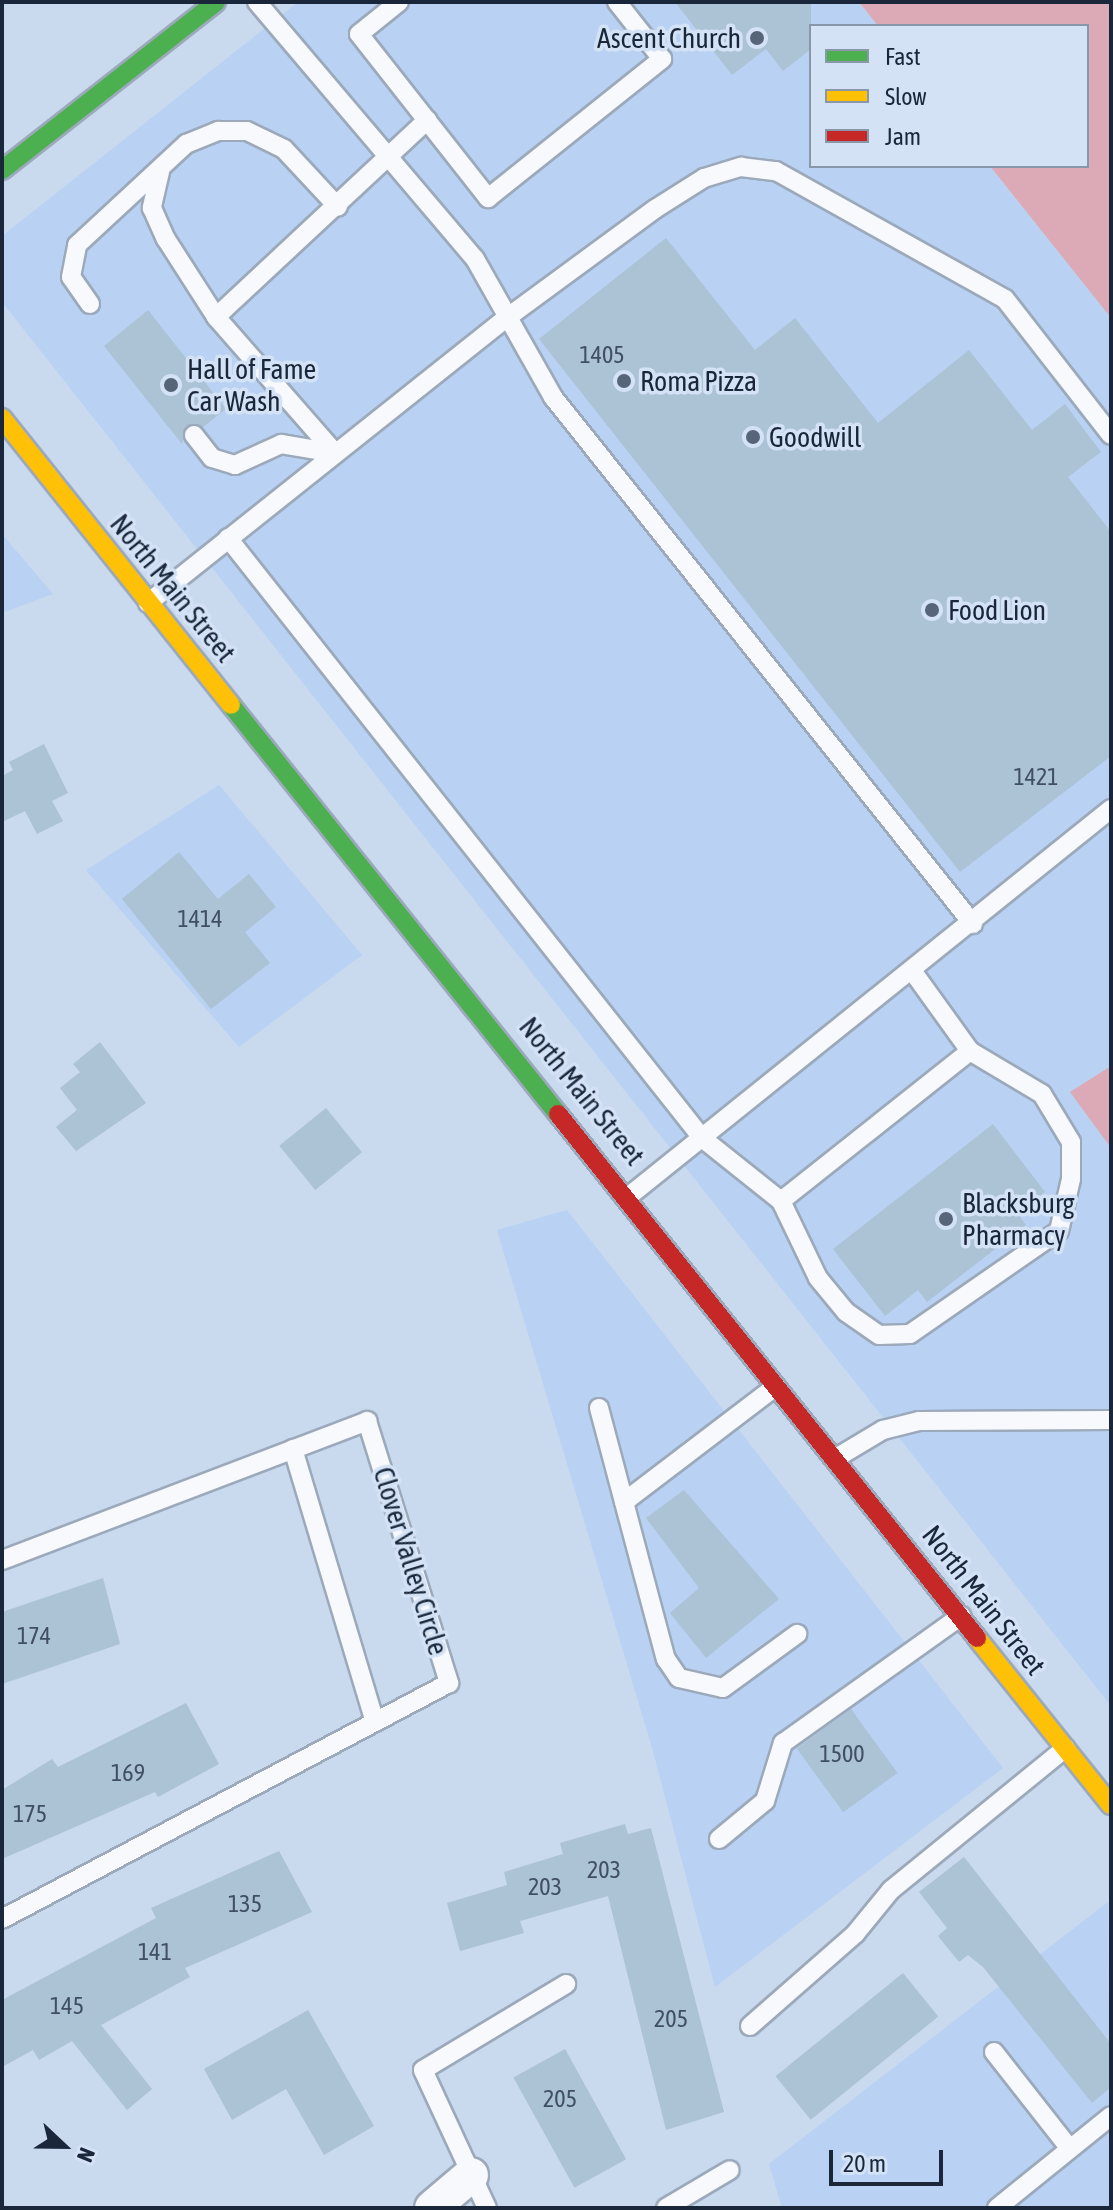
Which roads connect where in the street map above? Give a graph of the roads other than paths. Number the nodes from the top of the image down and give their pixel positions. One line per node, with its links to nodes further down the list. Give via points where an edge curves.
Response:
1 (216, 2): 7 (main road)
2 (257, 2): 6 (lane)
3 (399, 2): 5 (lane, via 359,34)
4 (617, 2): 5 (lane, via 662,59 488,198)
5 (427, 120): 6 (lane)
6 (389, 158): 9 (lane); 12 (lane, via 475,259)
7 (2, 170)
8 (160, 172): 9 (lane, via 186,144 218,131 247,131 284,149); 10 (lane, via 77,245 71,277); 11 (lane, via 152,208)
9 (338, 207): 11 (lane)
10 (90, 304)
11 (216, 317): 16 (lane)
12 (508, 317): 15 (lane, via 704,178 741,167 776,171 1005,299); 16 (lane); 20 (lane, via 553,397)
13 (2, 418): 18 (main road, North Main Street)
14 (194, 435): 16 (lane, via 222,463 248,462 281,444)
15 (1111, 435)
16 (335, 453): 17 (lane)
17 (228, 538): 18 (lane); 23 (lane)
18 (147, 604): 24 (main road, North Main Street)
19 (1111, 809): 20 (lane)
20 (973, 924): 21 (lane)
21 (913, 972): 22 (lane); 23 (lane)
22 (970, 1051): 25 (lane); 25 (lane, via 1042,1094 1071,1142 1059,1231 910,1334 879,1335 846,1312 818,1278)
23 (702, 1138): 24 (lane); 25 (lane)
24 (629, 1196): 26 (main road, North Main Street)
25 (781, 1201)
26 (779, 1384): 30 (main road, North Main Street); 31 (lane)
27 (599, 1408): 31 (lane)
28 (1111, 1420): 30 (lane, via 919,1421 883,1430)
29 (293, 1449): 32 (lane, Clover Valley Circle); 35 (lane); 35 (lane, Clover Valley Circle, via 367,1421 449,1683)
30 (836, 1458): 33 (main road, North Main Street)
31 (624, 1502): 34 (lane, via 666,1659 679,1678 723,1688)
32 (2, 1560)
33 (961, 1616): 36 (main road, North Main Street); 38 (lane, via 783,1743 765,1801)
34 (797, 1634)
35 (375, 1722): 39 (lane, Clover Valley Circle)
36 (1066, 1748): 37 (main road, North Main Street); 41 (lane, via 891,1890 855,1934)
37 (1111, 1805)
38 (719, 1839)
39 (2, 1919)
40 (566, 1984): 46 (lane, via 423,2070)
41 (750, 2026)
42 (994, 2052): 44 (lane)
43 (1111, 2116): 44 (lane)
44 (1070, 2149): 50 (lane)
45 (730, 2170): 49 (lane)
46 (471, 2175): 47 (street); 48 (lane)
47 (432, 2208)
48 (487, 2208)
49 (666, 2208)
50 (997, 2208)

